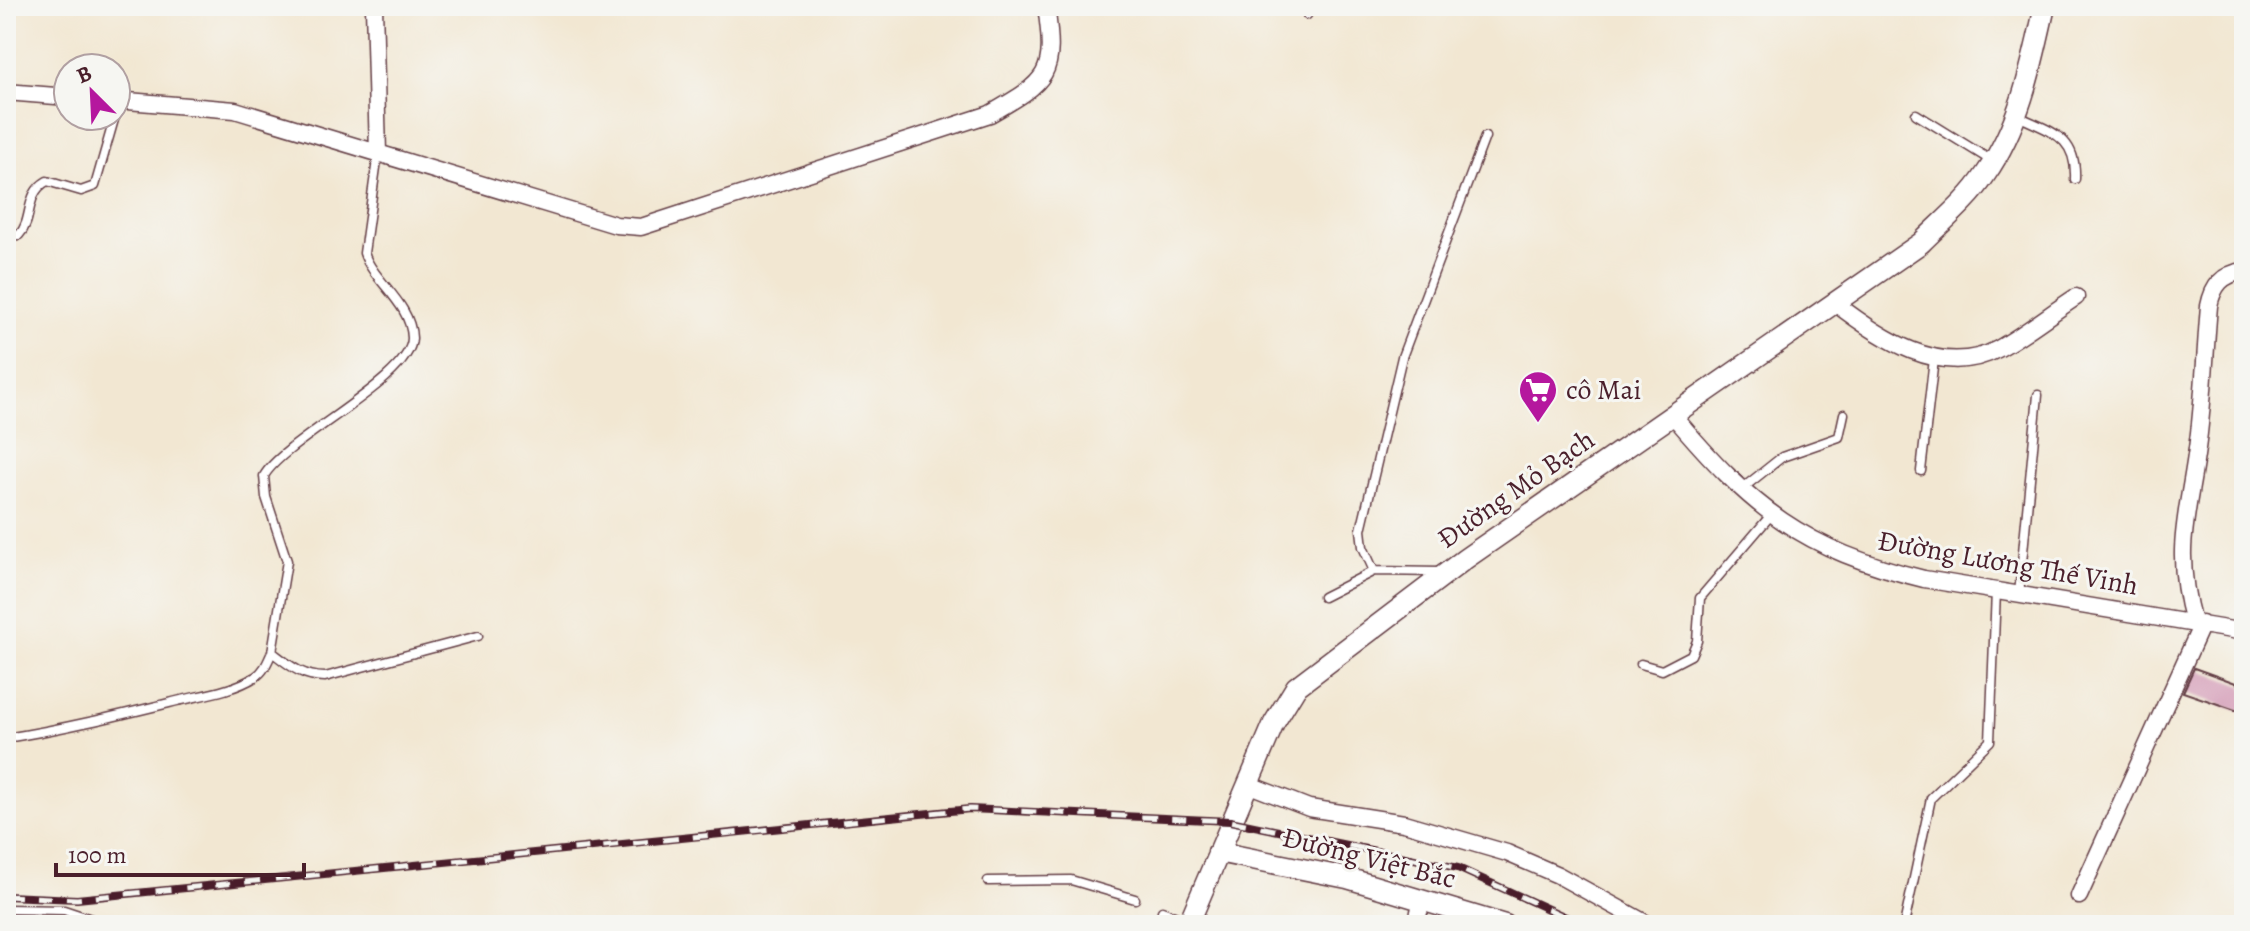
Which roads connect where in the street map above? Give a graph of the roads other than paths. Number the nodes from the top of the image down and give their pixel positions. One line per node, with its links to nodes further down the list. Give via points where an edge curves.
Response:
1 (374, 6): 11 (street)
2 (1046, 6): 11 (street, via 1051,44 1047,71 1034,89 990,114 641,227 616,225)
3 (2045, 6): 8 (street, Đường Mỏ Bạch)
4 (6, 92): 5 (street)
5 (52, 96)
6 (132, 108): 11 (street, via 235,110)
7 (1916, 114): 12 (lane)
8 (2015, 115): 12 (street, Đường Mỏ Bạch); 13 (lane, via 2067,140 2076,158)
9 (110, 132): 14 (lane, via 95,186 81,191 47,181 30,201 25,229)
10 (1485, 137): 25 (lane, via 1402,357 1361,530)
11 (378, 153): 33 (lane, via 364,253 402,310 410,346 365,394 276,461 264,476 287,561)
12 (1993, 162): 17 (street, Đường Mỏ Bạch, via 1921,243)
13 (2075, 179)
14 (6, 236)
15 (2244, 271): 30 (street, via 2213,289 2209,306 2198,442 2181,544 2185,591)
16 (2076, 297): 18 (street, via 1996,351)
17 (1835, 303): 18 (street, via 1868,328); 20 (street, Đường Mỏ Bạch)
18 (1934, 359): 22 (lane)
19 (2038, 395): 28 (lane)
20 (1672, 414): 23 (street, Đường Lương Thế Vinh); 26 (street, Đường Mỏ Bạch)
21 (1844, 414): 23 (lane, via 1839,437 1770,464)
22 (1921, 471)
23 (1743, 488): 24 (street, Đường Lương Thế Vinh)
24 (1771, 515): 27 (street, Đường Lương Thế Vinh, via 1827,549 1876,568); 34 (lane, via 1700,598 1691,655 1662,670)
25 (1374, 571): 26 (lane); 29 (lane)
26 (1447, 572): 36 (street, Đường Mỏ Bạch, via 1296,687)
27 (1996, 590): 28 (street, Đường Lương Thế Vinh); 49 (lane, via 1990,741 1931,798)
28 (2019, 594): 30 (street, Đường Lương Thế Vinh)
29 (1323, 597)
30 (2198, 623): 31 (street, Đường Lương Thế Vinh); 39 (street)
31 (2244, 632)
32 (478, 636): 33 (lane, via 325,677 297,671)
33 (272, 652): 35 (lane, via 257,676 240,684)
34 (1641, 664)
35 (6, 738)
36 (1247, 784): 37 (street, Đường Mỏ Bạch); 48 (street, via 1309,808 1404,823 1507,853)
37 (1218, 852): 41 (street, Đường Việt Bắc); 44 (street, Đường Mỏ Bạch)
38 (988, 881): 40 (lane, via 1071,880)
39 (2079, 896)
40 (1135, 899)
41 (1422, 899): 46 (street); 47 (street, Đường Việt Bắc)
42 (6, 909): 45 (lane, via 64,910)
43 (1162, 911): 44 (lane)
44 (1189, 924)
45 (109, 925)
46 (1416, 925)
47 (1505, 925)
48 (1649, 925)
49 (1904, 925)

